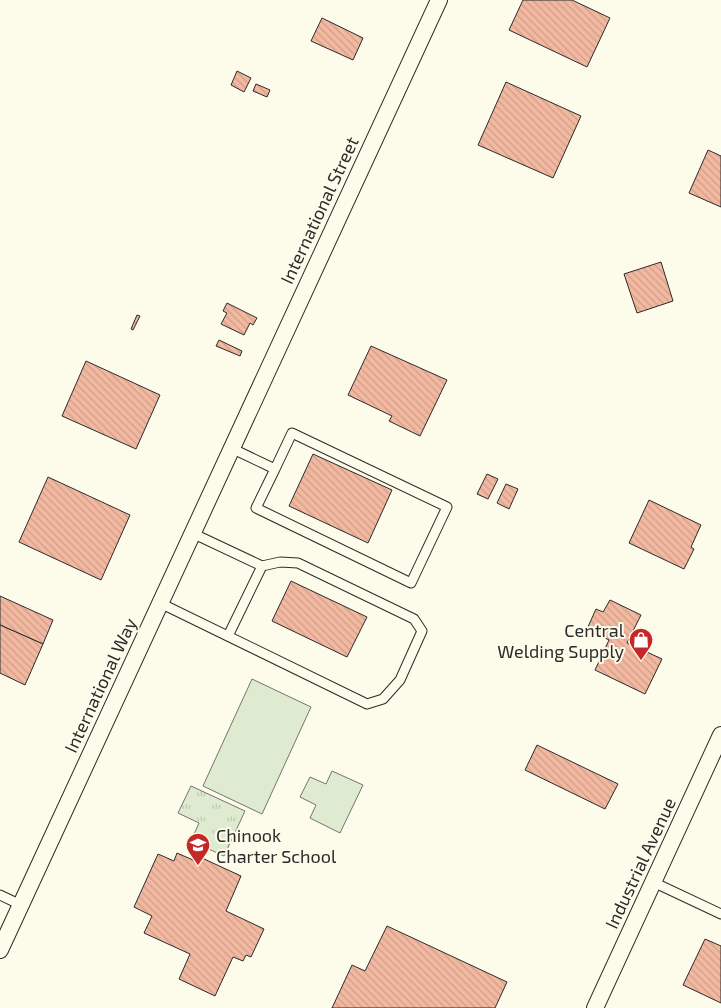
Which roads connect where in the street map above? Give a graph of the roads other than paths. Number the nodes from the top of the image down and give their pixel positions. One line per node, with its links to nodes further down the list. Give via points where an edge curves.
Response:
1 (439, 0): 2 (street, International Street)
2 (233, 442): 3 (lane); 4 (street, International Way)
3 (275, 469): 3 (lane, via 256,508 411,583 447,507 292,433)
4 (192, 533): 5 (lane); 6 (street, International Way)
5 (262, 566): 7 (lane); 7 (lane, via 280,562 298,564 414,619 422,631 400,680 383,698 367,704)
6 (160, 603): 7 (lane); 11 (street, International Way)
7 (228, 636)
8 (721, 735): 9 (street, Industrial Avenue)
9 (653, 882): 12 (lane); 14 (street, Industrial Avenue)
10 (0, 895): 11 (lane)
11 (21, 905): 13 (street, International Way)
12 (721, 914)
13 (0, 950)
14 (595, 1008)

